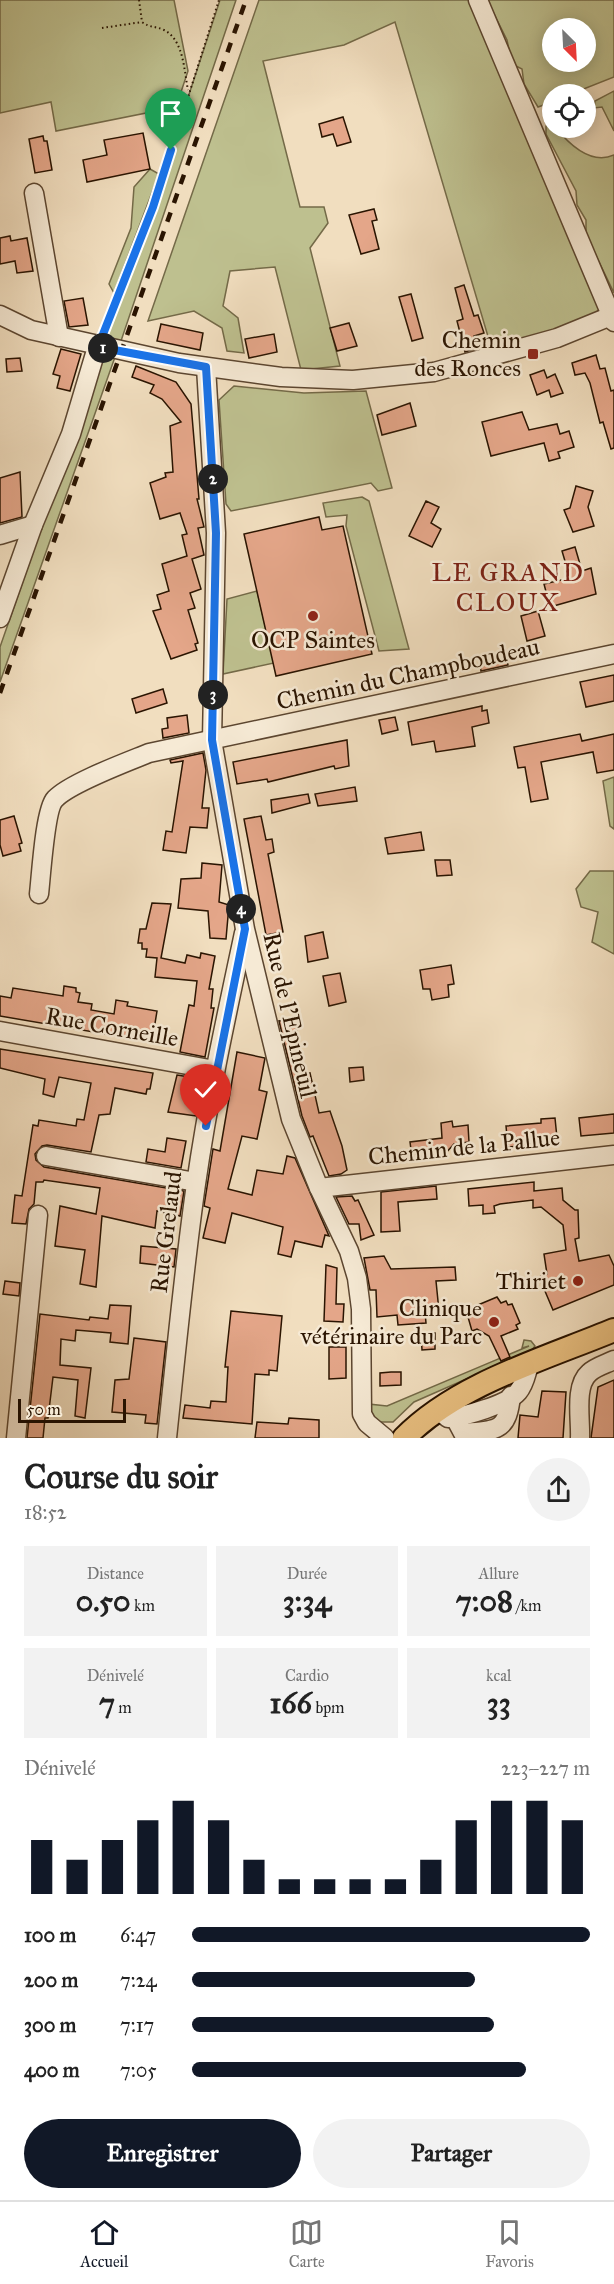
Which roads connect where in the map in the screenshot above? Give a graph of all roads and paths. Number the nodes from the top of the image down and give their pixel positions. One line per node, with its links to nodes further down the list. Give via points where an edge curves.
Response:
1 (139, 0): 4 (path)
2 (219, 0): 6 (path)
3 (478, 0): 9 (street)
4 (142, 22): 5 (path); 6 (path, via 164,29 179,44)
5 (102, 28)
6 (189, 93): 11 (path, via 153,207)
7 (34, 193): 10 (street)
8 (0, 315): 10 (street, via 31,330)
9 (613, 319): 12 (street, via 434,372 353,380 281,377)
10 (59, 337): 11 (street)
11 (98, 347): 12 (street); 13 (street, via 71,434)
12 (206, 367): 17 (street, Rue de l'Epineuil, via 216,533)
13 (33, 525): 14 (street); 15 (street)
14 (0, 535)
15 (0, 618)
16 (614, 654): 17 (street, Chemin du Champboudeau)
17 (212, 740): 18 (street, Chemin du Champboudeau, via 149,753 96,775 54,800); 19 (street, Rue de l'Epineuil)
18 (39, 894)
19 (245, 929): 21 (street, Rue Grelaud); 25 (street, Rue de l'Epineuil, via 291,1119)
20 (0, 1031): 21 (street, Rue Corneille)
21 (215, 1070): 24 (street, Rue Grelaud)
22 (614, 1155): 25 (street, Chemin de la Pallue)
23 (46, 1156): 24 (street)
24 (196, 1182): 32 (street, Rue Grelaud)
25 (319, 1188): 33 (street, Rue de l'Epineuil, via 349,1251 357,1278 362,1414)
26 (38, 1215): 31 (street)
27 (614, 1330): 29 (main road)
28 (614, 1360): 35 (street, via 590,1371 581,1386)
29 (529, 1365): 30 (main road); 30 (street, via 524,1383 512,1396 509,1417 495,1430 463,1433)
30 (446, 1413): 34 (main road)
31 (16, 1438)
32 (167, 1438)
33 (385, 1438)
34 (404, 1438)
35 (580, 1438)

